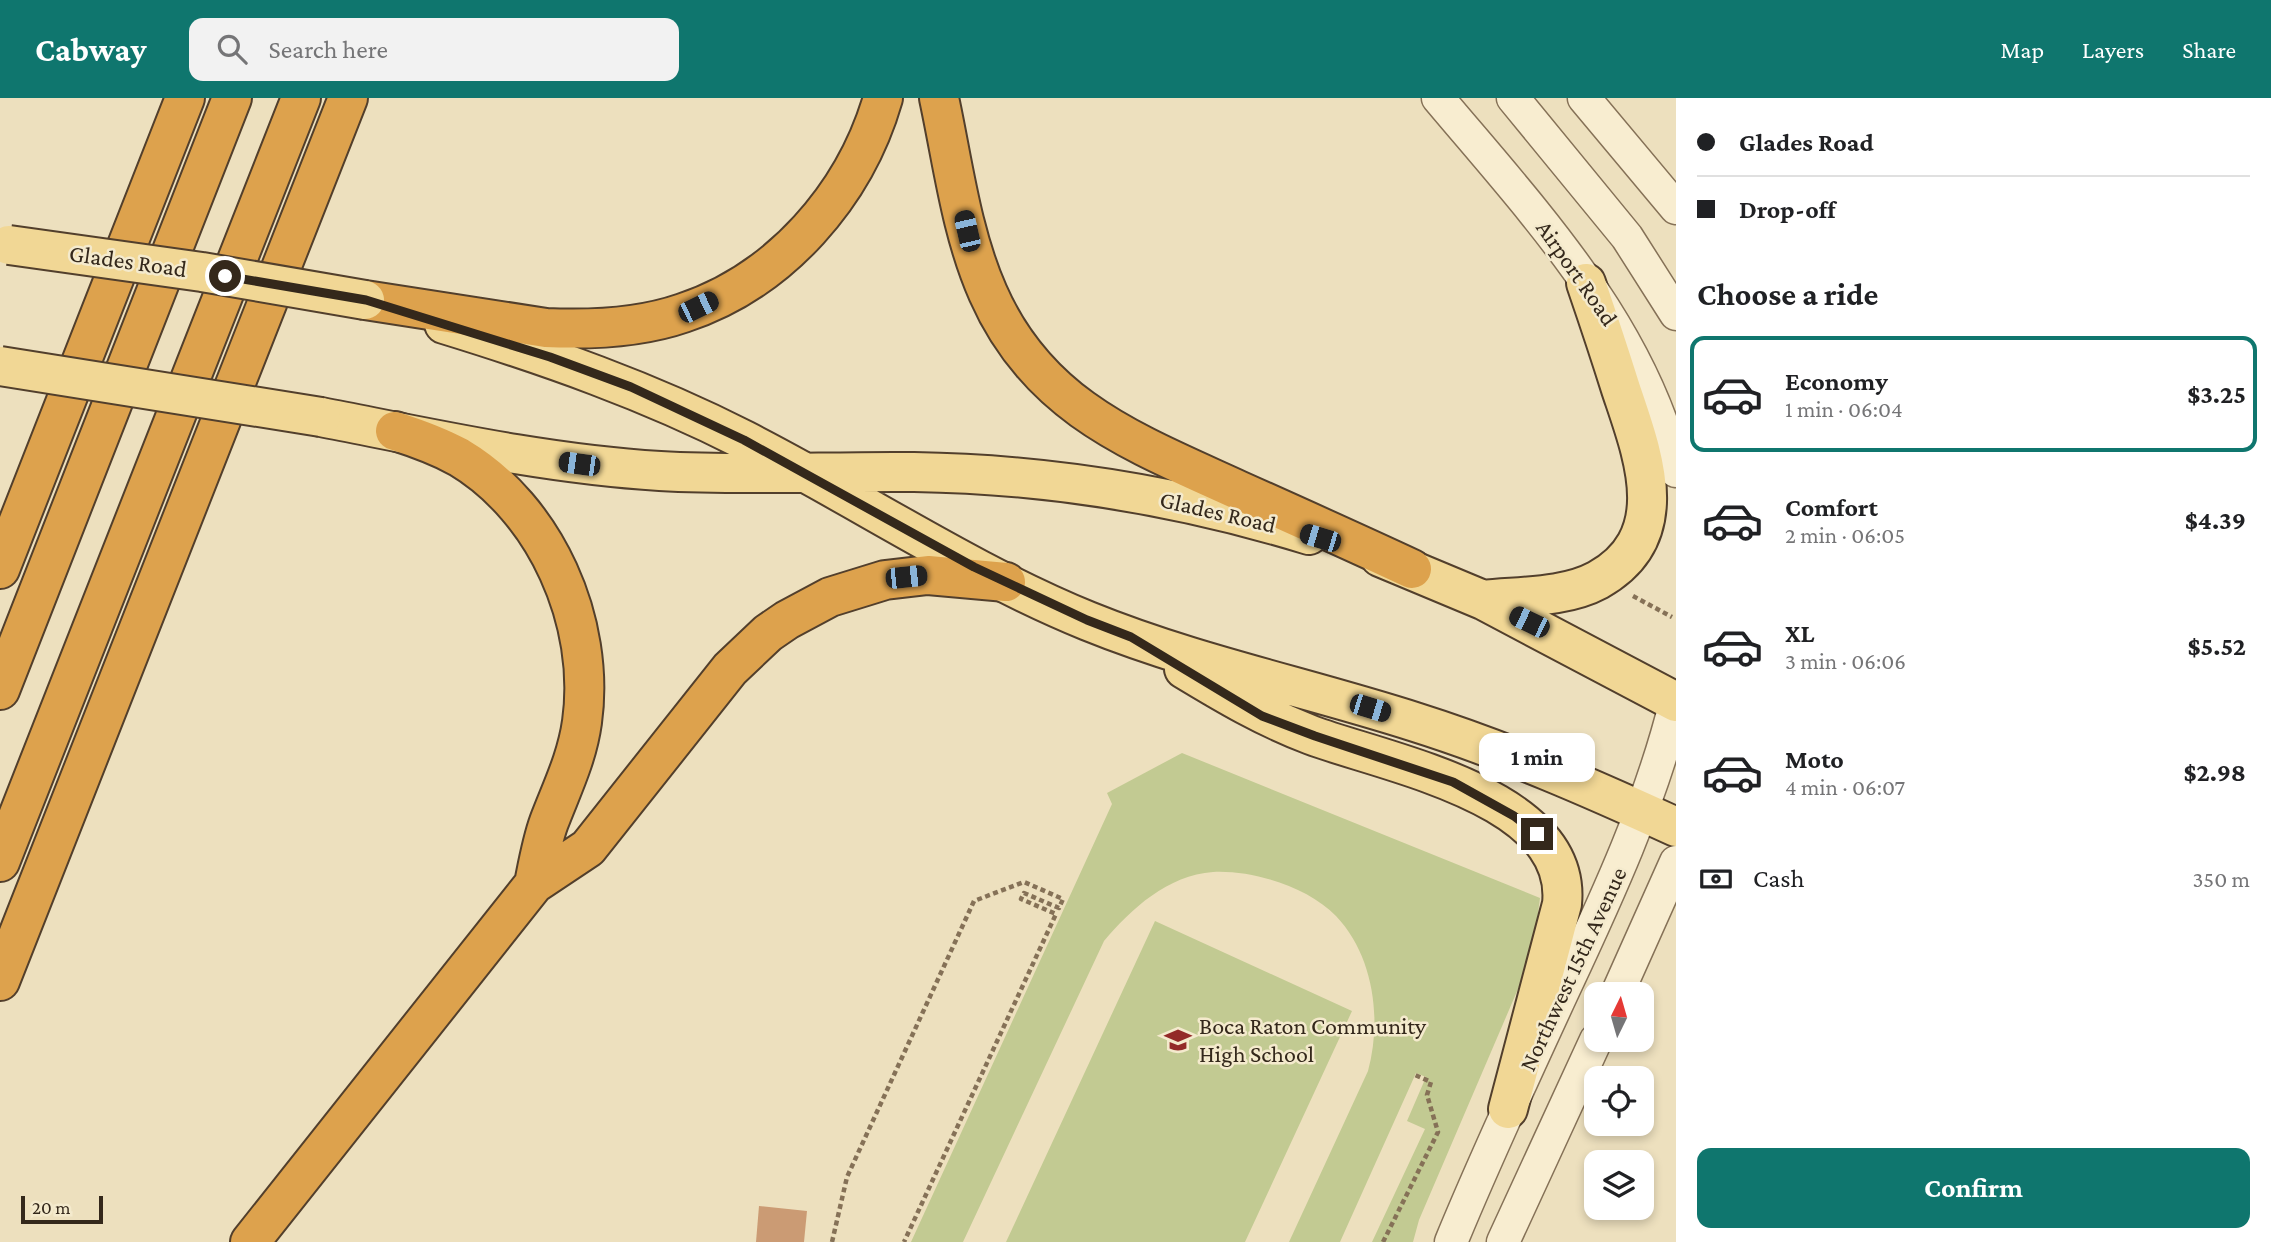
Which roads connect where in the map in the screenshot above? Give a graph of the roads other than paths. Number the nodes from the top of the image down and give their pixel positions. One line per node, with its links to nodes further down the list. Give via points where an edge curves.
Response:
1 (185, 98): 19 (highway)
2 (232, 98): 24 (highway)
3 (301, 98): 27 (highway)
4 (348, 98): 30 (highway)
5 (883, 98): 13 (highway, via 856,167 806,233 736,288 685,313 632,325 546,328)
6 (939, 98): 20 (highway, via 978,269 1000,317 1059,392 1113,431)
7 (1438, 98): 12 (street, Airport Road)
8 (1513, 98): 14 (street, via 1627,237)
9 (1584, 98): 10 (street)
10 (1676, 208)
11 (4, 245): 13 (main road, Glades Road, bridge)
12 (1586, 283): 17 (street, Airport Road, via 1645,380); 22 (main road, via 1641,452 1648,491 1646,518 1629,554 1598,580 1559,592)
13 (366, 300): 18 (main road, Glades Road, via 631,387)
14 (1676, 314)
15 (0, 366): 16 (main road, Glades Road, bridge)
16 (395, 431): 18 (main road, Glades Road, via 579,464); 29 (highway, via 459,458 493,483 544,544 569,599 582,659 582,720 568,779 548,823)
17 (1676, 471)
18 (807, 474): 20 (main road, Glades Road, via 968,474 1114,490 1277,525); 21 (main road, Glades Road)
19 (0, 569)
20 (1412, 569): 22 (main road, Glades Road)
21 (1006, 582): 23 (main road, Glades Road); 29 (highway, via 928,575 885,580 830,597 787,620 730,669 589,848)
22 (1483, 600): 25 (main road, Glades Road)
23 (1131, 637): 26 (main road, Glades Road, via 1417,722); 33 (main road, via 1262,716 1453,782 1514,816 1548,845 1562,874 1562,904)
24 (0, 690)
25 (1676, 702): 26 (street, via 1662,754)
26 (1659, 819): 33 (street, Northwest 15th Avenue, via 1617,875)
27 (0, 862)
28 (1676, 862): 31 (street, Northwest 15th Avenue)
29 (534, 884): 34 (highway)
30 (0, 981)
31 (1622, 982)
32 (1590, 1052): 36 (street, Northwest 15th Avenue)
33 (1508, 1109): 35 (street, Northwest 15th Avenue)
34 (250, 1242)
35 (1451, 1242)
36 (1503, 1242)

